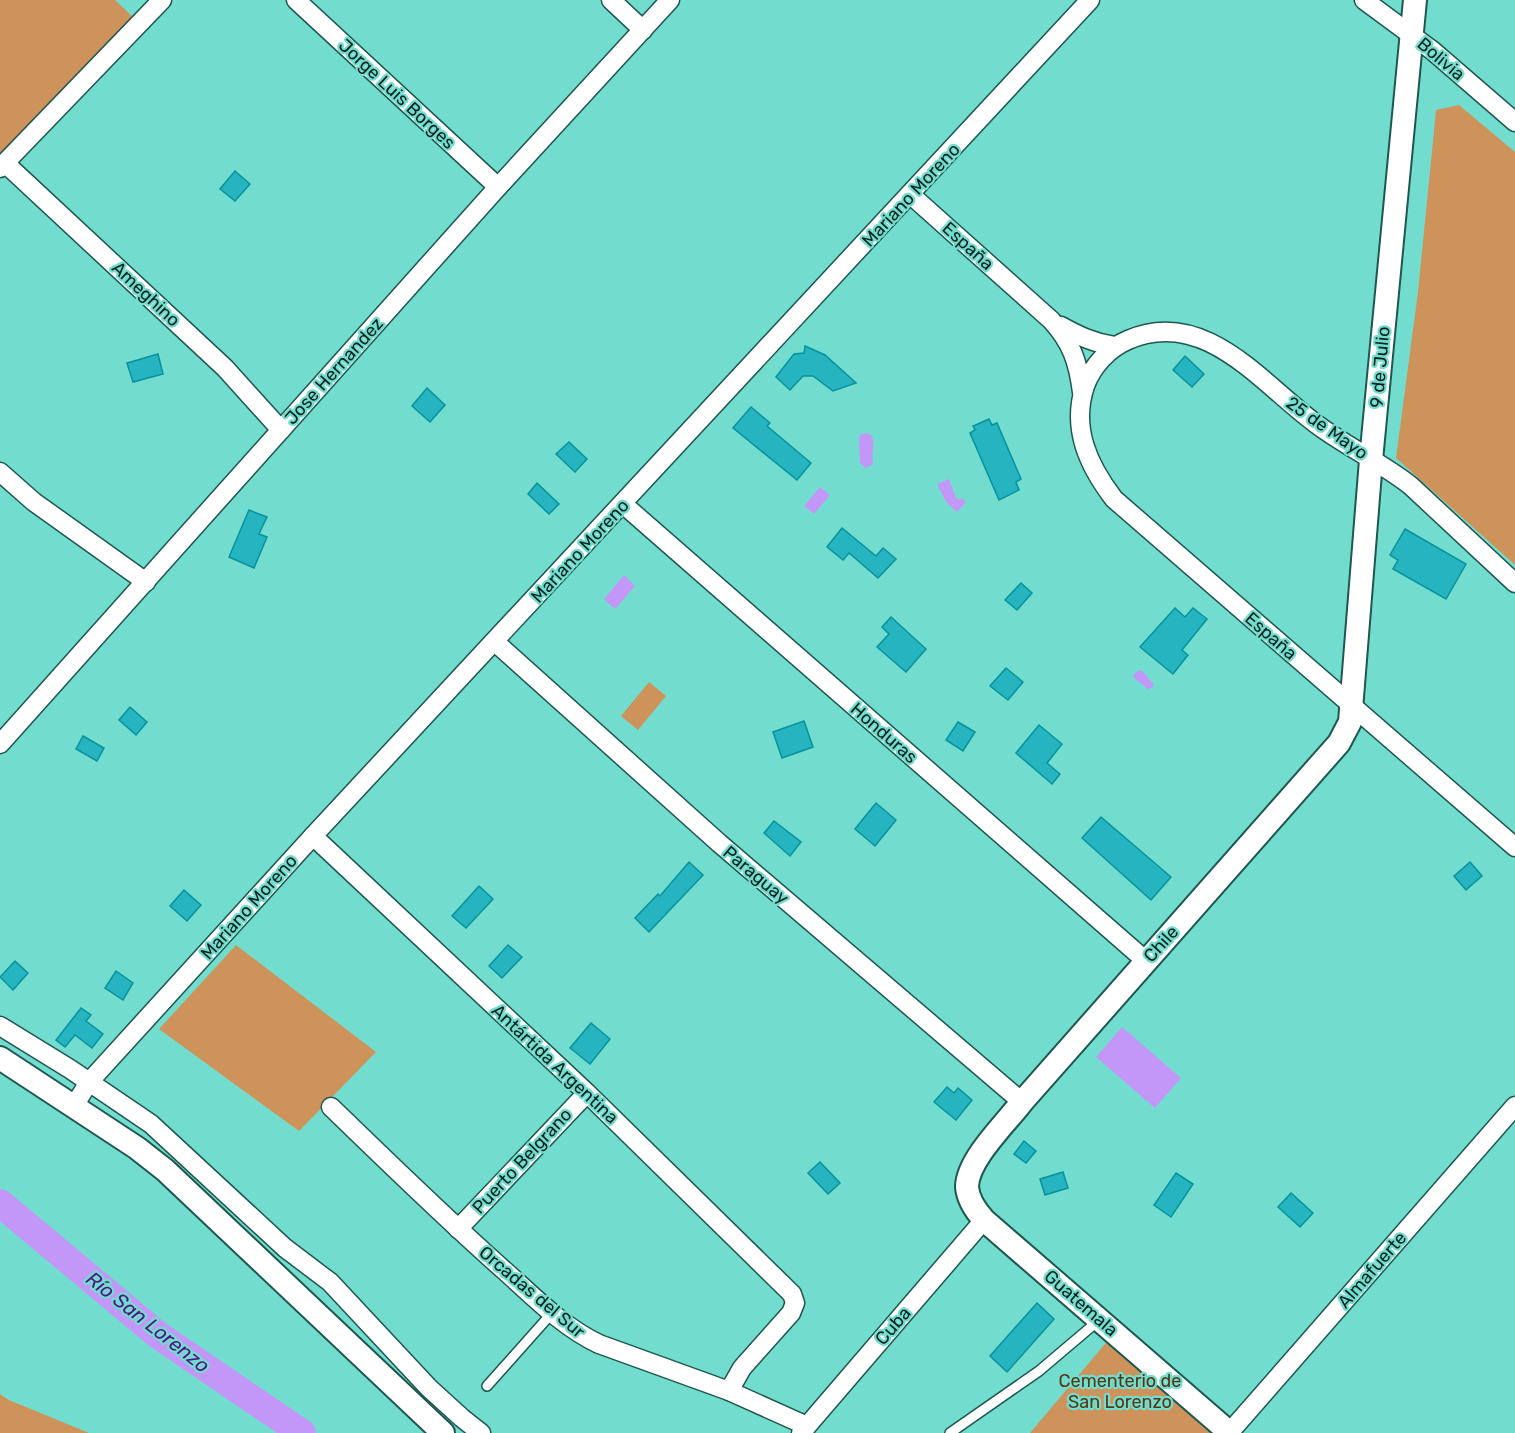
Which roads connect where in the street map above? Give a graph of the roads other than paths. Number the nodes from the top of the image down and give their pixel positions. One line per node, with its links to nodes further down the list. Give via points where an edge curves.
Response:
1 (162, 0): 11 (street)
2 (296, 0): 12 (street, Jorge Luis Borges)
3 (611, 0): 8 (street)
4 (670, 0): 8 (street, Jose Hernandez)
5 (1090, 0): 13 (street, Mariano Moreno)
6 (1364, 0): 9 (street, Bolivia)
7 (1415, 0): 9 (street, 9 de Julio)
8 (643, 30): 12 (street, Jose Hernandez)
9 (1411, 35): 10 (street, Bolivia); 18 (street, 9 de Julio)
10 (1515, 122)
11 (3, 165): 17 (street, Ameghino, via 225,368)
12 (498, 187): 17 (street, Jose Hernandez)
13 (911, 195): 14 (street, España); 20 (street, Mariano Moreno)
14 (1052, 320): 15 (street, España, via 1080,338); 16 (street, España, via 1072,349)
15 (1114, 346): 16 (street, España, via 1097,365); 18 (street, 25 de Mayo, via 1153,332 1175,332 1203,339 1242,362 1303,414)
16 (1082, 394): 24 (street, España, via 1079,428 1083,444 1114,499)
17 (281, 430): 21 (street, Jose Hernandez)
18 (1371, 460): 22 (street, 25 de Mayo, via 1411,486); 24 (street, 9 de Julio)
19 (0, 472): 21 (street, via 34,502)
20 (623, 504): 23 (street, Mariano Moreno); 29 (street, Honduras)
21 (146, 582): 26 (street, Jose Hernandez)
22 (1515, 583)
23 (495, 642): 27 (street, Mariano Moreno); 34 (street, Paraguay, via 719,843)
24 (1352, 707): 25 (street, 9 de Julio); 28 (street, España)
25 (1346, 733): 29 (street, Chile)
26 (0, 744)
27 (314, 836): 32 (street, Mariano Moreno); 33 (street, Antártida Argentina)
28 (1515, 847)
29 (1146, 961): 34 (street, Chile)
30 (0, 1026): 32 (street)
31 (0, 1058): 35 (street)
32 (89, 1082): 35 (street, Mariano Moreno); 47 (street, via 151,1124 285,1248 330,1282 429,1388)
33 (586, 1093): 40 (street, Puerto Belgrano); 44 (street, Antártida Argentina, via 792,1294 795,1303 791,1313 742,1368)
34 (1022, 1102): 38 (street, Chile)
35 (74, 1106): 46 (street, via 165,1170)
36 (1515, 1106): 49 (street, Almafuerte)
37 (331, 1107): 40 (street, Orcadas del Sur)
38 (978, 1157): 39 (street, Guatemala, via 967,1185 971,1202)
39 (984, 1220): 42 (street, Guatemala); 45 (street, Cuba)
40 (458, 1229): 41 (street, Orcadas del Sur)
41 (552, 1313): 43 (lane); 44 (street, Orcadas del Sur, via 599,1344)
42 (1100, 1319): 48 (lane, via 1039,1371); 49 (street, Guatemala)
43 (487, 1386)
44 (729, 1391): 45 (street, Orcadas del Sur)
45 (804, 1429)
46 (443, 1433)
47 (481, 1433)
48 (950, 1433)
49 (1230, 1433)

